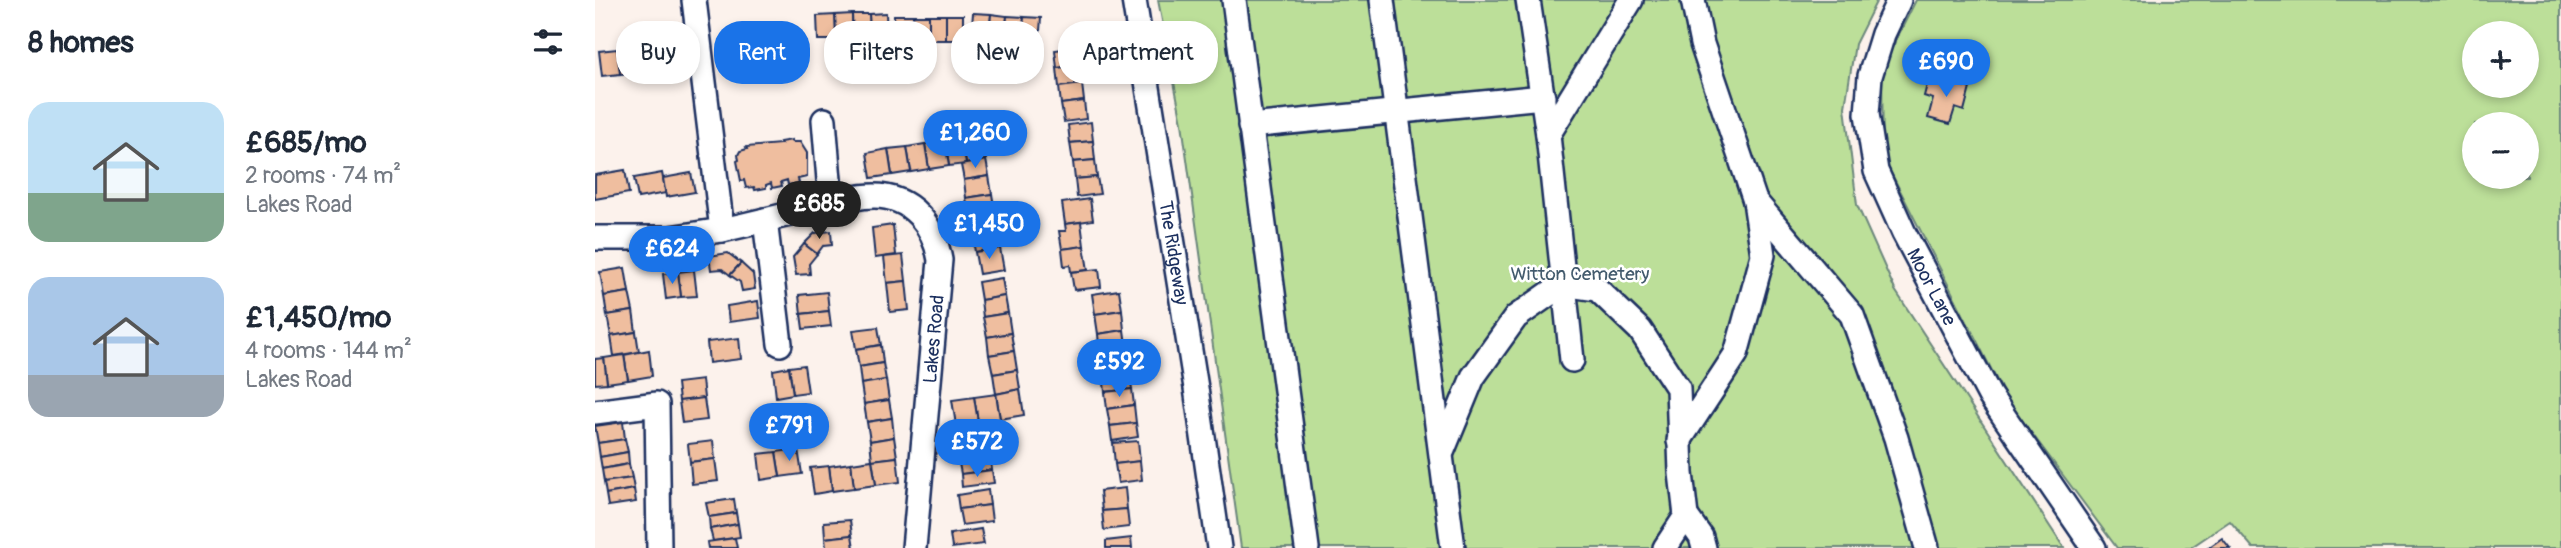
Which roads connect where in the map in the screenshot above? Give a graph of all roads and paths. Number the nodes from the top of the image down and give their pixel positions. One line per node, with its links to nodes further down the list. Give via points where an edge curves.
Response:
1 (694, 0): 17 (street)
2 (1134, 0): 28 (street, The Ridgeway)
3 (1234, 0): 12 (street)
4 (1382, 0): 10 (street)
5 (1528, 0): 9 (street)
6 (1631, 0): 13 (street)
7 (1693, 0): 14 (street, via 1702,44)
8 (1899, 0): 34 (street, Moor Lane, via 1870,76 1867,114 1875,171 1990,396)
9 (1543, 97): 10 (street); 13 (street)
10 (1398, 110): 12 (street); 24 (street)
11 (824, 120): 15 (street)
12 (1250, 126): 29 (street)
13 (1548, 135): 19 (street)
14 (1755, 201): 23 (street, via 1763,255 1736,354); 33 (street, via 1852,315 1896,438)
15 (831, 204): 16 (street, Lakes Road); 27 (street, Lakes Road, via 877,195 905,204 921,216 937,242 939,273)
16 (765, 220): 17 (street, Lakes Road); 20 (street)
17 (722, 230): 18 (street, Lakes Road, via 669,238)
18 (595, 238)
19 (1563, 284): 21 (street); 23 (street, via 1597,289 1640,330 1678,388); 24 (street, via 1516,317 1473,377)
20 (780, 344)
21 (1572, 360)
22 (595, 412): 26 (street, via 657,404)
23 (1679, 442): 25 (street)
24 (1442, 453): 30 (street)
25 (1686, 516): 31 (street); 32 (street)
26 (659, 548)
27 (914, 548)
28 (1219, 548)
29 (1307, 548)
30 (1453, 548)
31 (1665, 548)
32 (1705, 548)
33 (1927, 548)
34 (2094, 548)

